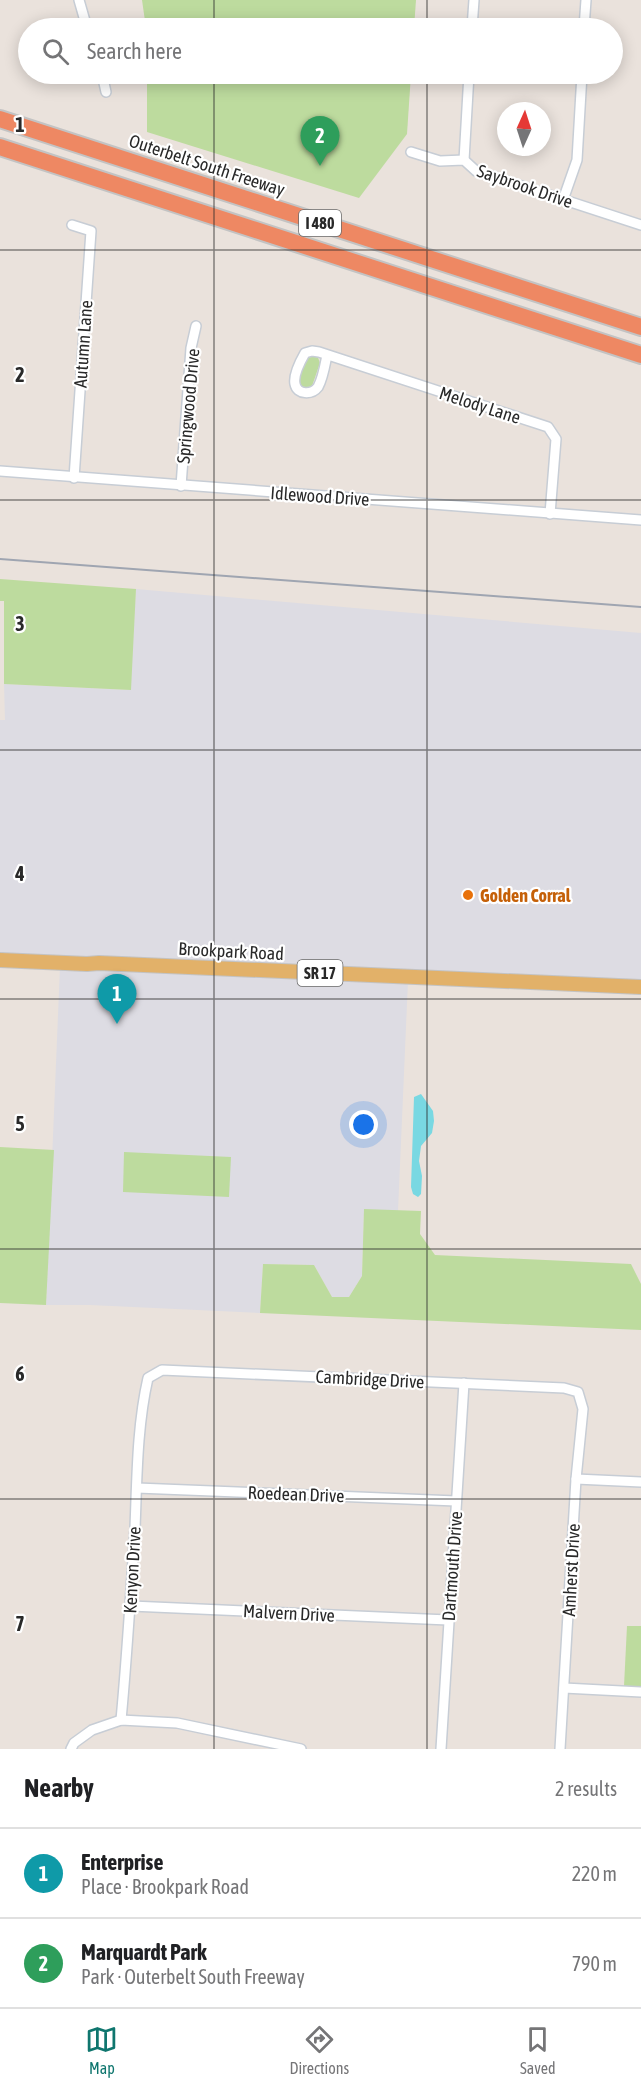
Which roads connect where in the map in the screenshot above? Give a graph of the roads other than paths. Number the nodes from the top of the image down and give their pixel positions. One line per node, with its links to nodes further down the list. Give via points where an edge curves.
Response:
1 (79, 0): 4 (street)
2 (474, 0): 5 (street)
3 (586, 0): 6 (street)
4 (84, 18)
5 (473, 18)
6 (585, 18)
7 (104, 84): 10 (street)
8 (468, 84): 14 (street)
9 (581, 84): 15 (street, via 576,160)
10 (106, 92)
11 (0, 118): 19 (highway, Outerbelt South Freeway / I 480)
12 (0, 147): 21 (highway, I 480)
13 (411, 152): 14 (street, Saybrook Drive, via 440,161)
14 (464, 160): 15 (street, Saybrook Drive, via 476,171)
15 (564, 200): 17 (street, Saybrook Drive)
16 (72, 225): 23 (street, Autumn Lane, via 91,231)
17 (641, 225)
18 (196, 326): 24 (street, Springwood Drive)
19 (641, 327)
20 (327, 355): 20 (street, Melody Lane, via 305,352 295,378 297,389 304,393 317,388); 25 (street, Melody Lane, via 548,427 556,439)
21 (641, 355)
22 (0, 471): 23 (street, Idlewood Drive)
23 (74, 478): 24 (street, Idlewood Drive)
24 (181, 486): 25 (street, Idlewood Drive)
25 (550, 514): 26 (street, Idlewood Drive)
26 (641, 520)
27 (0, 960): 28 (main road, Brookpark Road / SR 17)
28 (641, 987)
29 (162, 1370): 30 (street, Cambridge Drive); 34 (street, Kenyon Drive, via 148,1378 144,1394)
30 (464, 1383): 31 (street, Cambridge Drive); 35 (street, Dartmouth Drive)
31 (578, 1392): 32 (street, Amherst Drive, via 583,1409)
32 (576, 1479): 33 (street); 38 (street, Amherst Drive)
33 (641, 1482)
34 (137, 1488): 35 (street, Roedean Drive); 36 (street, Kenyon Drive)
35 (456, 1501): 37 (street, Dartmouth Drive)
36 (130, 1606): 37 (street, Malvern Drive); 40 (street, Kenyon Drive)
37 (448, 1620): 43 (street, Dartmouth Drive)
38 (564, 1688): 39 (street); 44 (street, Amherst Drive)
39 (641, 1692)
40 (121, 1720): 41 (street, via 92,1730); 42 (street, via 177,1723)
41 (71, 1749)
42 (301, 1749)
43 (441, 1749)
44 (560, 1749)

